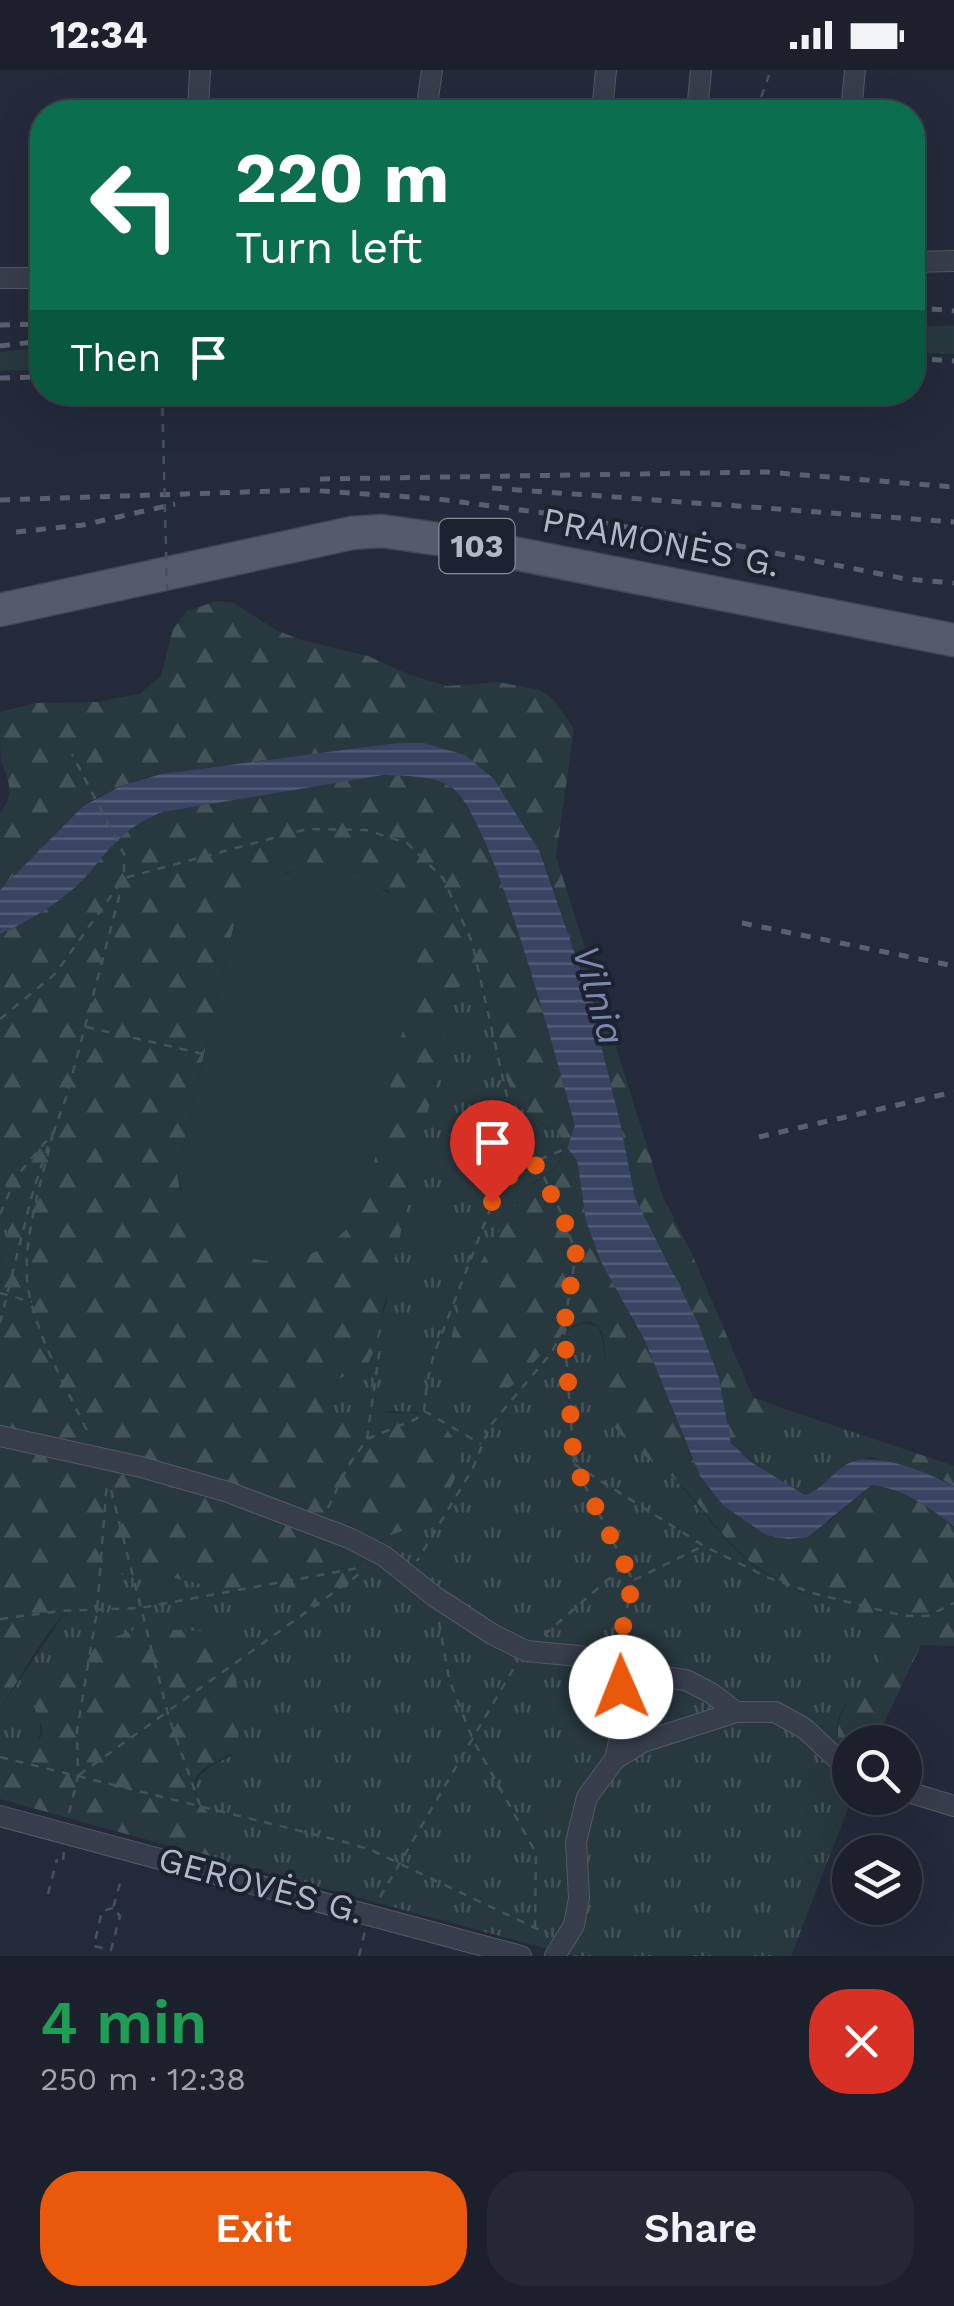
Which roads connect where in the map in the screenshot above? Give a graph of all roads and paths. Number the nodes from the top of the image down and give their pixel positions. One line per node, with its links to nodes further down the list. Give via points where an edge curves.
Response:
1 (200, 70): 7 (street)
2 (432, 70): 8 (street)
3 (606, 70): 9 (street)
4 (701, 70): 10 (street)
5 (855, 70): 12 (street)
6 (768, 74): 11 (path)
7 (199, 100)
8 (428, 100)
9 (603, 100)
10 (699, 100)
11 (760, 100)
12 (852, 100)
13 (954, 260): 14 (street)
14 (925, 261)
15 (0, 278): 16 (street)
16 (30, 278)
17 (162, 405): 18 (path, bridge)
18 (167, 590)
19 (0, 610): 20 (main road, PRAMONĖS G. / 103, via 308,541 382,531)
20 (954, 640)
21 (72, 754): 22 (path, via 124,854)
22 (124, 878): 23 (path, via 55,974); 24 (path); 28 (path, via 308,829 366,830 407,843 443,878 472,942 508,1101)
23 (0, 1020)
24 (85, 1026): 25 (path); 26 (path)
25 (204, 1054)
26 (53, 1133): 29 (path, via 16,1177); 31 (path); 32 (path, via 27,1259)
27 (567, 1148): 28 (path)
28 (534, 1162): 34 (path, via 576,1252); 36 (path, via 501,1181 434,1354)
29 (0, 1214)
30 (0, 1293): 31 (path)
31 (6, 1295): 32 (path); 33 (path)
32 (32, 1302): 40 (path, via 51,1362)
33 (0, 1323)
34 (564, 1326): 39 (path); 41 (path)
35 (380, 1347): 38 (path)
36 (424, 1411): 38 (path); 39 (path)
37 (0, 1436): 40 (street)
38 (367, 1440): 43 (path)
39 (482, 1445): 46 (path)
40 (100, 1458): 42 (path); 43 (street, via 228,1492)
41 (574, 1464): 44 (path); 45 (path)
42 (109, 1484): 50 (path); 51 (path)
43 (319, 1528): 46 (street, via 350,1538)
44 (704, 1546): 47 (path); 49 (path, via 769,1578 904,1616 928,1616)
45 (626, 1564): 47 (path); 53 (path)
46 (408, 1574): 48 (street)
47 (633, 1581): 54 (path)
48 (434, 1596): 53 (street); 57 (path, via 449,1679)
49 (954, 1603)
50 (140, 1608): 51 (path); 56 (path); 56 (path, via 369,1566)
51 (96, 1611): 52 (path); 61 (path, via 77,1731)
52 (0, 1619)
53 (526, 1651): 54 (street); 57 (path)
54 (615, 1664): 55 (street, via 686,1680); 60 (street, via 623,1730)
55 (736, 1712): 58 (street, via 775,1712); 60 (street, via 643,1742)
56 (168, 1713): 61 (path); 63 (path)
57 (474, 1740): 68 (path); 73 (path, via 536,1853)
58 (832, 1754)
59 (0, 1757): 61 (path)
60 (614, 1759): 74 (street, via 588,1797 576,1842 574,1925)
61 (78, 1776): 63 (path); 66 (path)
62 (922, 1796): 64 (street)
63 (200, 1806): 68 (path, via 346,1842)
64 (954, 1806)
65 (0, 1816): 72 (street, GEROVĖS G.)
66 (67, 1820)
67 (57, 1859): 70 (path)
68 (399, 1863): 72 (path); 73 (path)
69 (122, 1876): 71 (path)
70 (48, 1894)
71 (113, 1908): 71 (path, via 102,1911 94,1946 112,1950 120,1916)
72 (370, 1914): 75 (path); 76 (street, GEROVĖS G.)
73 (536, 1928): 74 (path)
74 (560, 1948)
75 (358, 1955)
76 (521, 1956)

